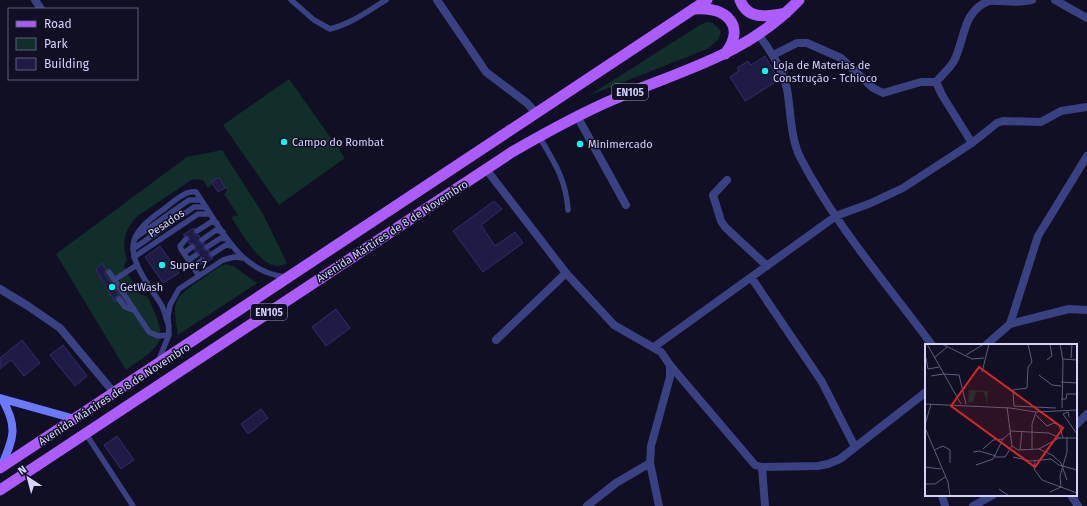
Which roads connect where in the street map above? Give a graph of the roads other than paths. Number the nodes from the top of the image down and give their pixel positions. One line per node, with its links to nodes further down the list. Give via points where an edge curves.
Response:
1 (291, 0): 2 (lane, via 314,20 330,29 363,15)
2 (386, 0)
3 (437, 0): 17 (street, via 486,72 528,103)
4 (707, 0): 9 (main road, Avenida Mártires de 8 de Novembro / EN105)
5 (740, 0): 10 (main road, via 746,10 753,15)
6 (799, 0): 10 (main road, Avenida Mártires de 8 de Novembro / EN105)
7 (1032, 0): 15 (street, via 989,1 977,8 966,20 953,62)
8 (1055, 0): 11 (street)
9 (694, 9): 13 (main road, via 715,10 730,20 735,37); 17 (main road, Avenida Mártires de 8 de Novembro / EN105)
10 (787, 12): 12 (main road, Avenida Mártires de 8 de Novembro / EN105)
11 (1087, 18)
12 (759, 35): 13 (main road, Avenida Mártires de 8 de Novembro / EN105); 14 (street)
13 (724, 54): 18 (main road, Avenida Mártires de 8 de Novembro / EN105)
14 (773, 55): 15 (street, via 797,43 807,43 841,58 873,88 883,93 922,82); 28 (street, via 783,74 799,156)
15 (936, 82): 20 (street)
16 (1087, 107): 20 (street, via 1061,111 1041,122 1003,121)
17 (537, 114): 41 (main road, Avenida Mártires de 8 de Novembro / EN105)
18 (576, 116): 19 (main road, Avenida Mártires de 8 de Novembro / EN105); 24 (street)
19 (539, 136): 22 (main road, Avenida Mártires de 8 de Novembro / EN105); 26 (lane, via 562,177)
20 (972, 143): 28 (street, via 903,188 871,204)
21 (1087, 156): 48 (street, via 1038,236)
22 (486, 169): 39 (street); 63 (main road, Avenida Mártires de 8 de Novembro / EN105)
23 (727, 180): 37 (street, via 713,195 720,221)
24 (626, 205)
25 (206, 207): 27 (lane, Pesados); 31 (lane, Pesados, via 194,207); 31 (lane, Pesados, via 201,200 189,200 134,238)
26 (568, 210)
27 (210, 214): 29 (lane, Pesados); 33 (lane, Pesados, via 198,214)
28 (836, 216): 37 (street); 52 (street)
29 (224, 234): 30 (lane); 30 (lane, via 215,228); 30 (lane, via 226,245); 35 (lane, Pesados)
30 (204, 242)
31 (133, 248): 33 (lane, Pesados)
32 (193, 250): 34 (lane); 34 (lane); 34 (lane, via 182,242)
33 (134, 257): 36 (lane, Pesados)
34 (187, 257): 40 (lane)
35 (243, 258): 40 (lane, via 223,260); 41 (lane, Pesados, via 272,276)
36 (137, 264): 43 (lane); 49 (lane, Pesados, via 162,306)
37 (767, 266): 42 (street)
38 (109, 272): 43 (lane)
39 (566, 273): 51 (street); 54 (street, via 614,325)
40 (199, 276): 49 (lane, via 174,295 169,310)
41 (289, 277): 56 (main road, Avenida Mártires de 8 de Novembro / EN105)
42 (751, 277): 54 (street); 64 (street, via 822,382)
43 (114, 280): 46 (lane)
44 (0, 289): 58 (street, via 60,328)
45 (119, 299): 46 (lane, via 125,307)
46 (134, 310): 50 (lane, via 149,332 158,336)
47 (1087, 310): 48 (street, via 1069,309)
48 (1010, 324): 53 (street)
49 (169, 326): 50 (lane)
50 (169, 335): 56 (lane)
51 (496, 340)
52 (931, 344)
53 (987, 344)
54 (654, 347): 55 (street)
55 (670, 365): 65 (street, via 670,377 651,446); 67 (street, via 755,465)
56 (155, 367): 58 (main road, Avenida Mártires de 8 de Novembro / EN105)
57 (925, 393): 64 (street)
58 (114, 394): 61 (main road, Avenida Mártires de 8 de Novembro / EN105)
59 (1, 399): 61 (main road); 66 (main road, via 12,421 13,440)
60 (1087, 414): 62 (street)
61 (75, 419): 66 (main road, Avenida Mártires de 8 de Novembro / EN105)
62 (1077, 424)
63 (86, 434): 68 (main road, Avenida Mártires de 8 de Novembro / EN105); 71 (lane)
64 (855, 447): 67 (street, via 840,459 828,464)
65 (650, 463): 72 (street, via 616,483); 73 (street)
66 (1, 468)
67 (762, 468): 74 (street)
68 (0, 490)
69 (942, 496): 75 (street)
70 (991, 496): 76 (street)
71 (134, 506)
72 (587, 506)
73 (659, 506)
74 (765, 506)
75 (945, 506)
76 (974, 506)

